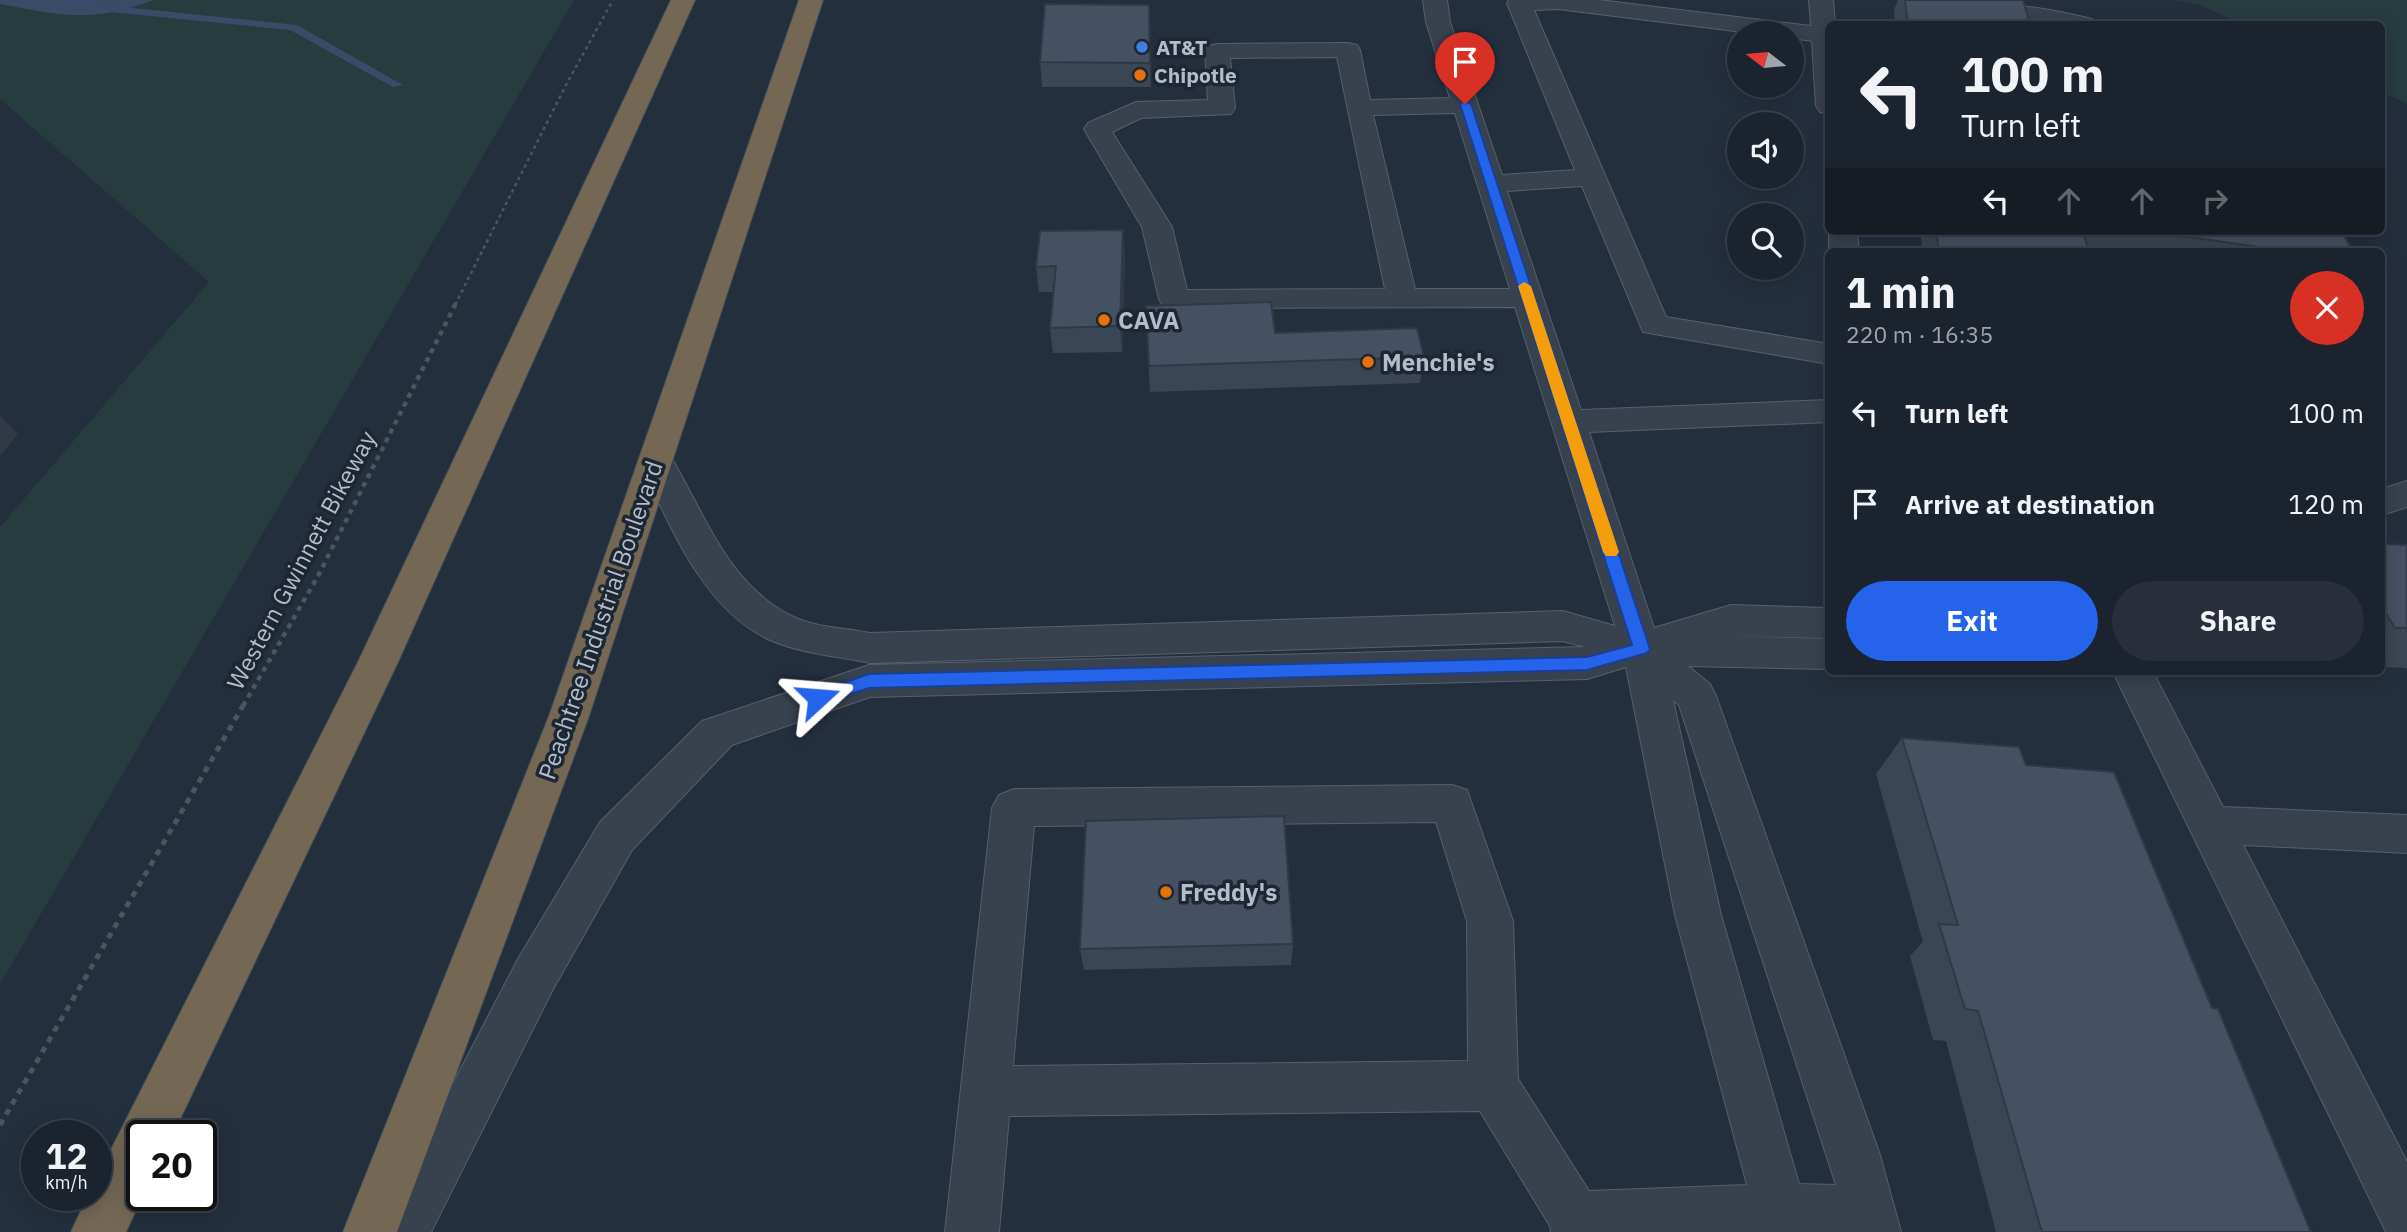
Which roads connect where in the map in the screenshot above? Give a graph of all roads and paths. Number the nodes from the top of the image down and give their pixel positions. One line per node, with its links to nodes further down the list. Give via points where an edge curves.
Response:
1 (613, 0): 31 (path, Western Gwinnett Bikeway, via 317,576)
2 (683, 0): 30 (highway, via 377,662)
3 (811, 0): 19 (highway, Peachtree Industrial Boulevard)
4 (1435, 0): 10 (lane)
5 (1821, 0): 8 (lane)
6 (1927, 0): 7 (lane)
7 (2071, 21)
8 (1823, 35): 9 (lane); 12 (lane, via 1558,2 1520,4)
9 (1825, 59)
10 (1465, 104): 11 (lane); 13 (lane)
11 (1358, 108): 14 (lane); 14 (lane, via 1348,50 1217,51 1222,108 1136,110 1097,129 1157,226 1174,299)
12 (1592, 177): 13 (lane); 16 (lane, via 1654,325)
13 (1491, 184): 15 (lane)
14 (1402, 298): 15 (lane)
15 (1528, 298): 18 (lane)
16 (1825, 353)
17 (1825, 411): 18 (lane)
18 (1568, 422): 23 (lane)
19 (656, 460): 23 (lane, via 689,527 738,598 782,629 870,648 1563,626); 38 (highway, Peachtree Industrial Boulevard, via 569,716)
20 (2407, 494): 21 (lane)
21 (2385, 501)
22 (1825, 623): 23 (lane, via 1731,620)
23 (1642, 649): 24 (lane); 34 (lane, via 1698,915); 35 (lane, via 1696,695 1854,1155); 39 (lane, via 1587,663 869,681 718,733 616,836 535,975)
24 (1825, 654)
25 (2135, 675): 26 (lane)
26 (2210, 825): 27 (lane); 33 (lane)
27 (2407, 834)
28 (1493, 1086): 29 (lane); 29 (lane, via 1490,921 1452,803 1014,808); 36 (lane)
29 (986, 1091): 40 (lane)
30 (153, 1120)
31 (0, 1125)
32 (126, 1175): 37 (highway)
33 (2407, 1217)
34 (1783, 1221): 35 (lane); 36 (lane)
35 (1872, 1223)
36 (1577, 1225)
37 (98, 1232)
38 (370, 1232)
39 (403, 1232)
40 (972, 1232)

